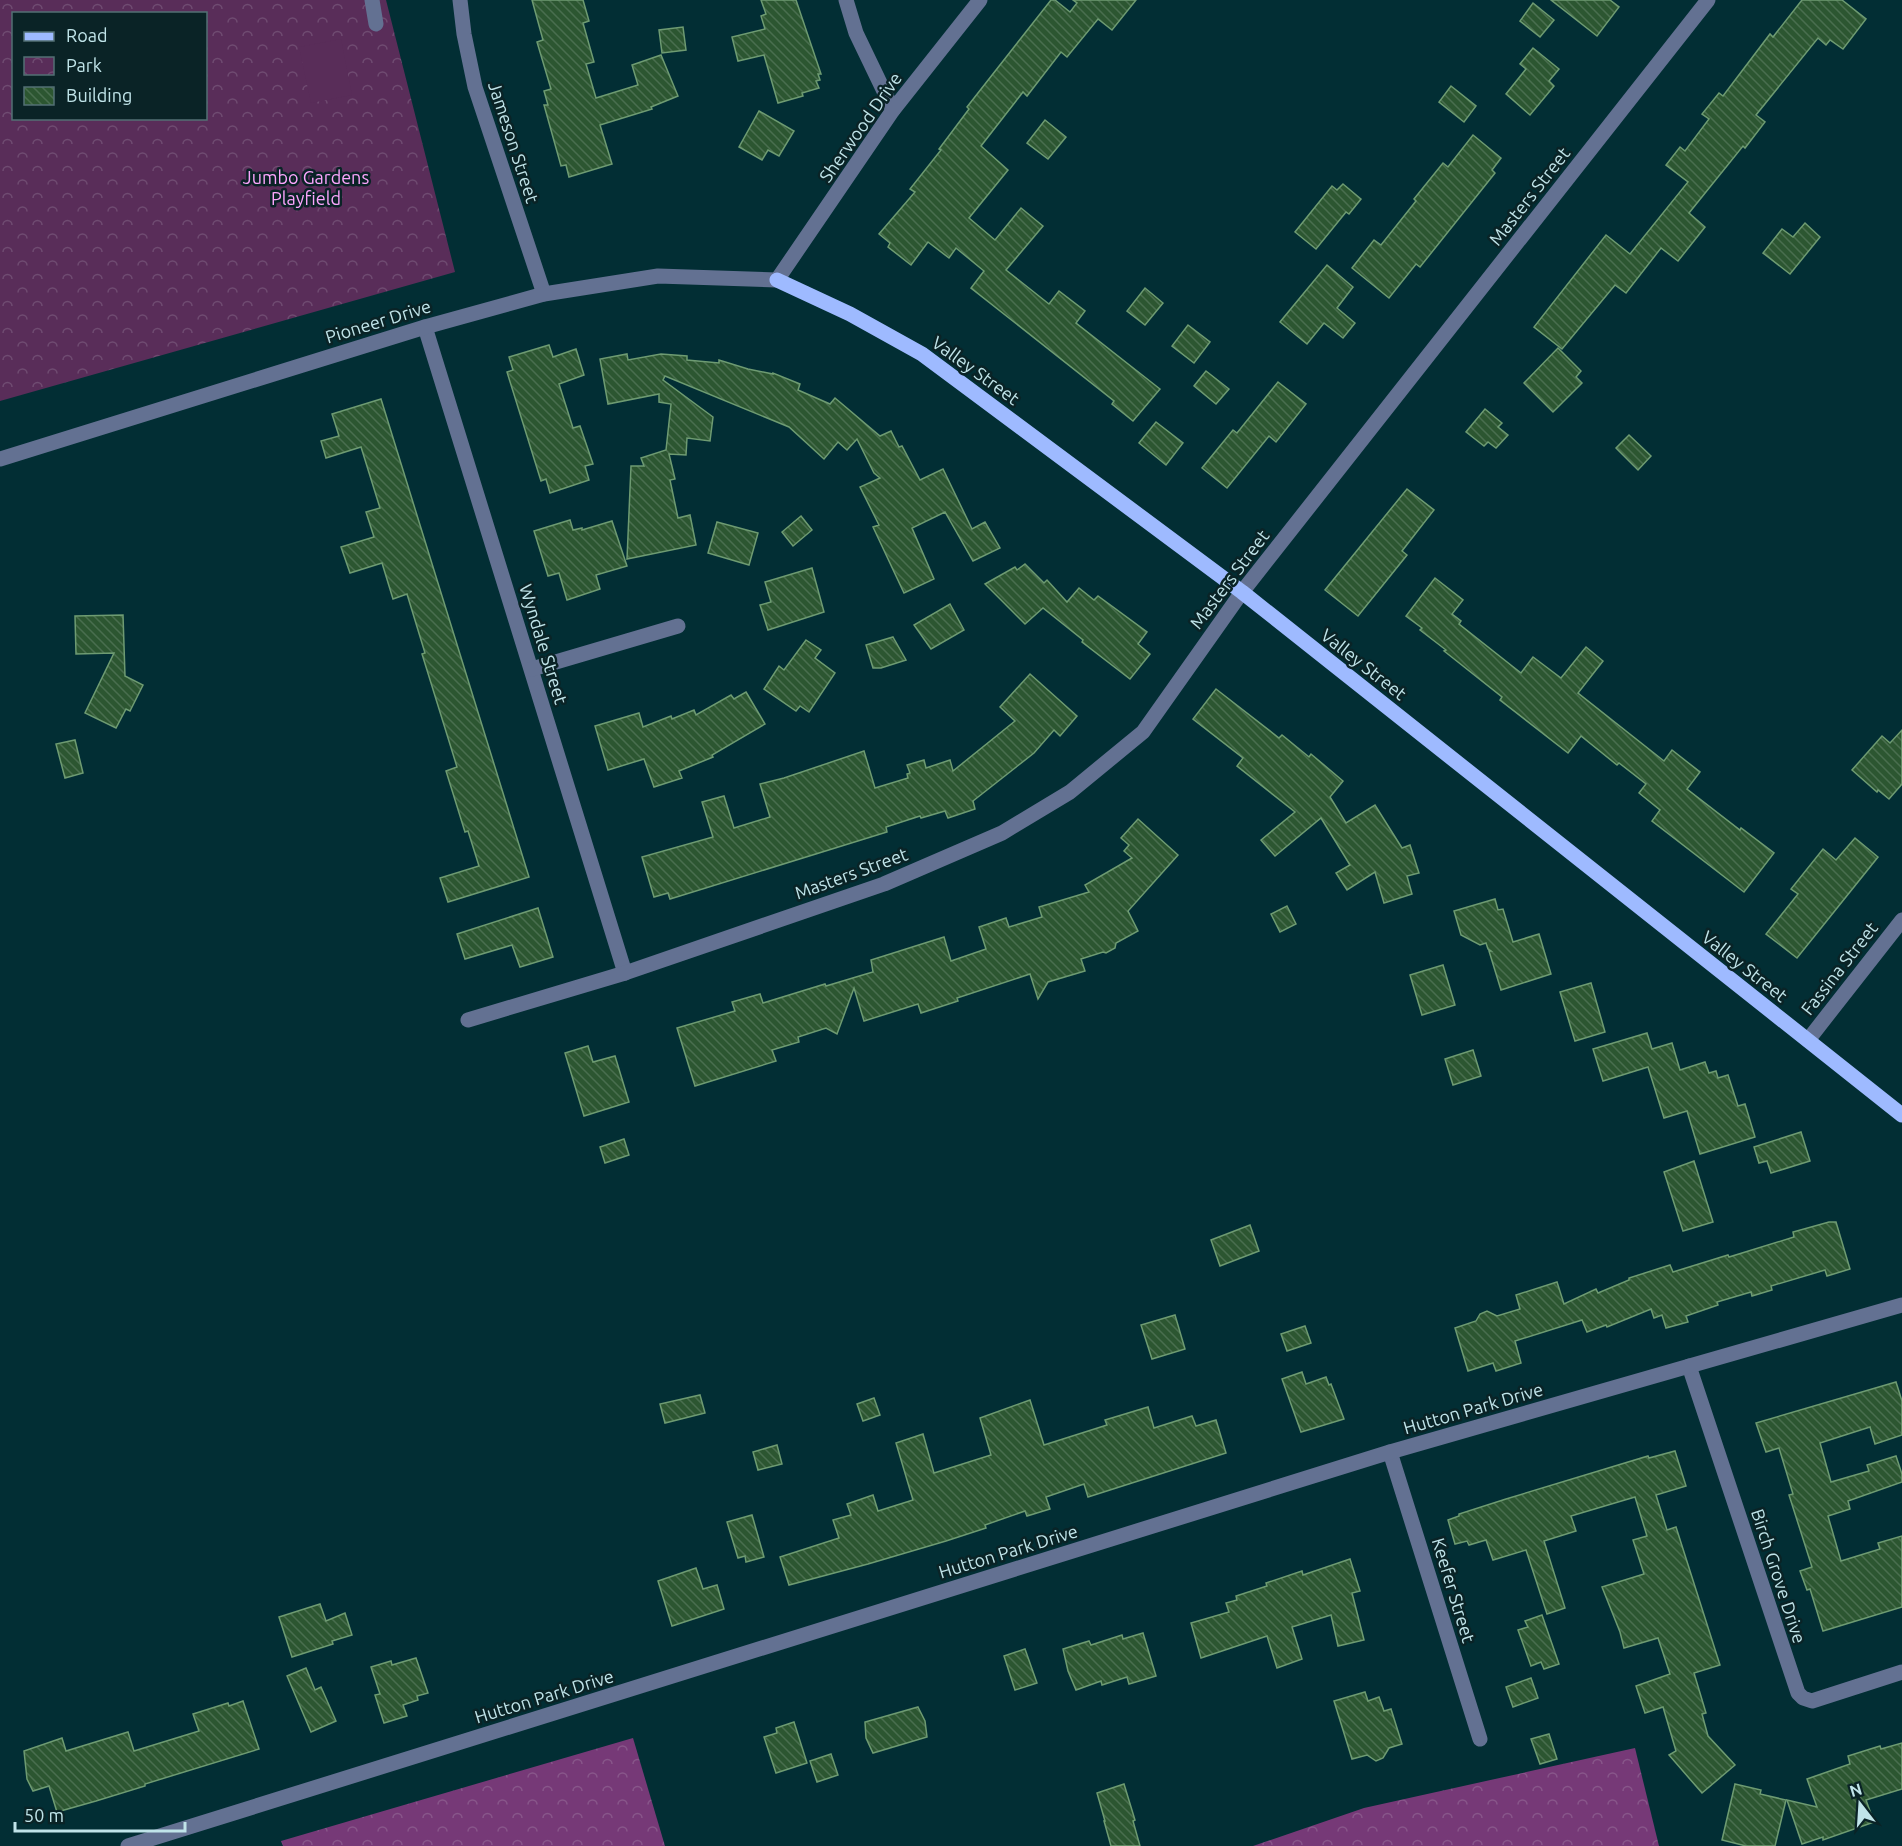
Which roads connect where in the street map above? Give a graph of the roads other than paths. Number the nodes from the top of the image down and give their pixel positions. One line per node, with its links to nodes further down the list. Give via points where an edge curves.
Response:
1 (372, 0): 6 (street)
2 (460, 0): 9 (street, Jameson Street, via 475,87)
3 (846, 0): 7 (street, via 856,33)
4 (980, 0): 7 (street, Sherwood Drive)
5 (1708, 0): 12 (street, Masters Street)
6 (376, 24)
7 (893, 110): 8 (street, Sherwood Drive)
8 (777, 280): 9 (street, Pioneer Drive, via 658,276); 12 (main road, Valley Street, via 922,354)
9 (544, 294): 10 (street, Pioneer Drive)
10 (425, 327): 11 (street, Pioneer Drive); 14 (street, Wyndale Street)
11 (0, 459)
12 (1242, 592): 16 (street, Masters Street, via 1143,732 1070,792 1002,833 884,884); 18 (main road, Valley Street)
13 (678, 626): 14 (street)
14 (532, 669): 16 (street, Wyndale Street)
15 (1902, 920): 18 (street, Fassina Street)
16 (625, 973): 17 (street, Masters Street)
17 (468, 1020)
18 (1808, 1040): 19 (main road, Valley Street)
19 (1902, 1115)
20 (1902, 1305): 21 (street, Hutton Park Drive)
21 (1689, 1366): 22 (street, Hutton Park Drive); 23 (street, Birch Grove Drive, via 1798,1693 1812,1701)
22 (1390, 1452): 24 (street, Keefer Street); 25 (street, Hutton Park Drive)
23 (1902, 1672)
24 (1480, 1739)
25 (128, 1846)

